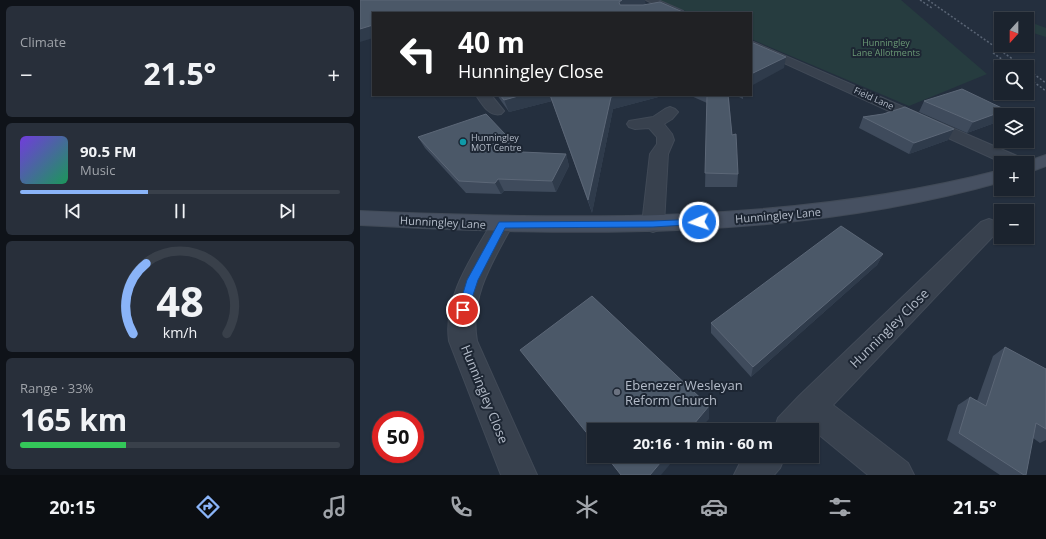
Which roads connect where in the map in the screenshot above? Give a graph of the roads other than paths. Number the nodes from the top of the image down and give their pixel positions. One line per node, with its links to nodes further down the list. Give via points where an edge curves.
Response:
1 (650, 5): 2 (street, via 665,6)
2 (678, 12)
3 (752, 44): 9 (street, Field Lane)
4 (484, 96): 5 (street)
5 (496, 111)
6 (670, 112): 7 (street, via 666,118)
7 (653, 123): 8 (street); 15 (street, via 666,138 666,146 659,154)
8 (634, 124)
9 (1003, 156)
10 (1046, 160): 11 (main road)
11 (1034, 163)
12 (994, 178): 15 (main road, Hunningley Lane, via 959,188 872,205 742,219)
13 (360, 218): 14 (main road, Hunningley Lane)
14 (502, 224): 15 (main road, Hunningley Lane); 19 (street, Hunningley Close, via 472,280 461,320 463,341)
15 (653, 224)
16 (989, 227): 17 (street, Hunningley Close)
17 (800, 419): 21 (street)
18 (762, 463): 20 (street)
19 (519, 475)
20 (752, 475)
21 (896, 475)

